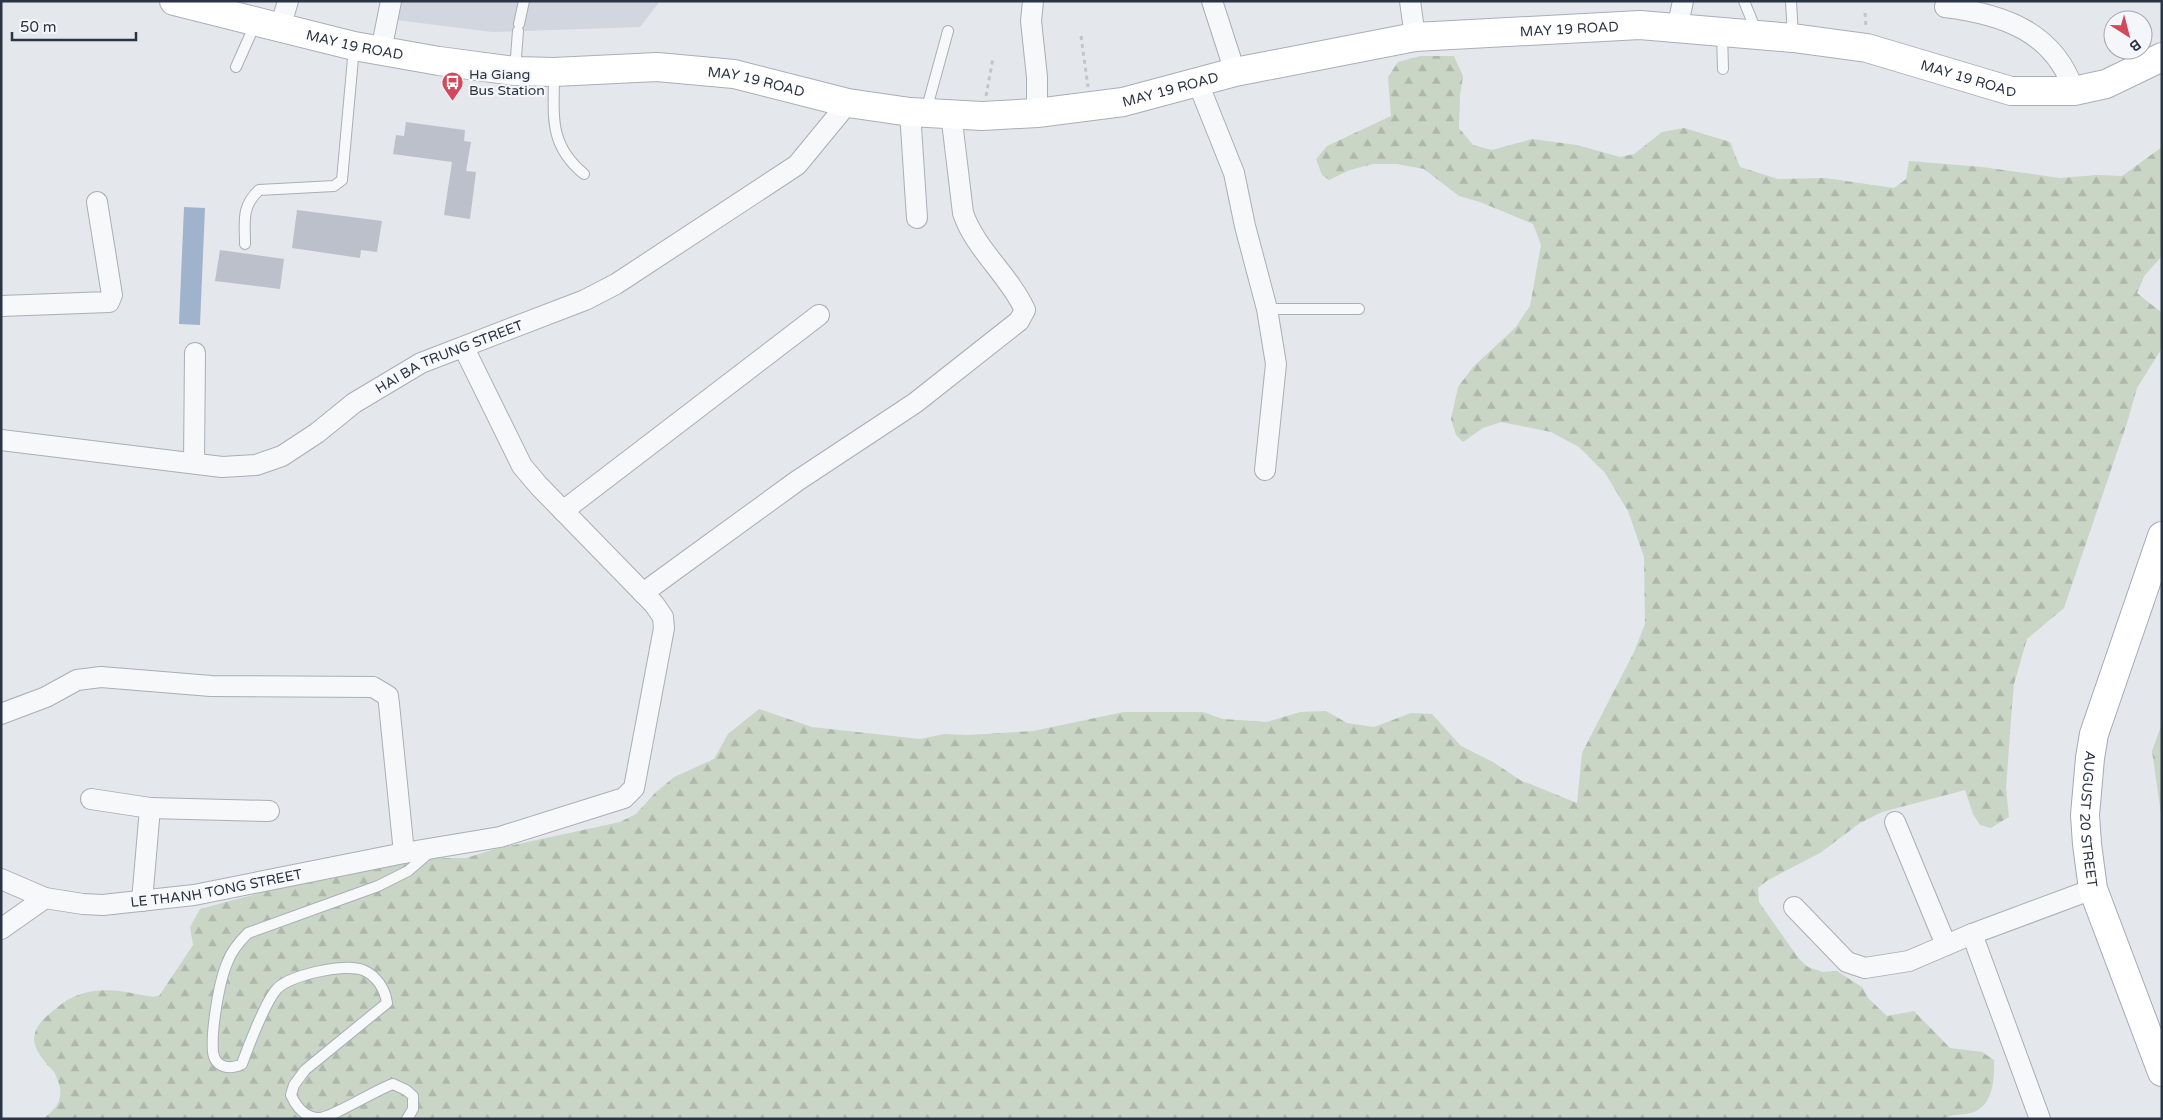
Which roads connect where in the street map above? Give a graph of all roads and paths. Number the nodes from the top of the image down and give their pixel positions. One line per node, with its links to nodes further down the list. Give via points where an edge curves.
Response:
1 (174, 1): 12 (street, MAY 19 ROAD)
2 (288, 1): 12 (street)
3 (391, 1): 21 (street)
4 (524, 1): 26 (lane)
5 (1033, 1): 34 (street, via 1031,21)
6 (1212, 1): 28 (street)
7 (1410, 1): 18 (street)
8 (1683, 1): 13 (street)
9 (1744, 1): 16 (lane)
10 (1791, 1): 19 (lane)
11 (1946, 7): 30 (street, via 1977,11 2017,24 2041,40 2059,59)
12 (268, 24): 20 (street, MAY 19 ROAD); 24 (lane)
13 (1677, 29): 15 (street, MAY 19 ROAD); 18 (street, MAY 19 ROAD, via 1640,25)
14 (948, 31): 33 (lane)
15 (1722, 32): 16 (street, MAY 19 ROAD); 25 (lane)
16 (1757, 34): 19 (street, MAY 19 ROAD)
17 (1081, 36): 32 (path)
18 (1415, 37): 28 (street, MAY 19 ROAD)
19 (1793, 38): 30 (street, MAY 19 ROAD, via 1867,48 2011,90)
20 (354, 46): 21 (street, MAY 19 ROAD); 39 (lane, via 342,180 334,186 259,190 248,200)
21 (381, 51): 26 (street, MAY 19 ROAD)
22 (2162, 57): 30 (street, MAY 19 ROAD, via 2106,84)
23 (993, 58): 35 (path)
24 (236, 67)
25 (1723, 69)
26 (515, 71): 27 (street, MAY 19 ROAD)
27 (554, 72): 31 (street, MAY 19 ROAD, via 657,67 734,74); 36 (lane, via 554,122 561,148)
28 (1235, 72): 29 (street, MAY 19 ROAD)
29 (1198, 83): 32 (street, MAY 19 ROAD); 42 (street, via 1234,172)
30 (2074, 90)
31 (848, 103): 33 (street, MAY 19 ROAD); 44 (street, HAI BA TRUNG STREET, via 797,165 616,284 585,300)
32 (1091, 107): 34 (street, MAY 19 ROAD)
33 (929, 112): 35 (street, MAY 19 ROAD); 38 (street); 51 (street, via 967,223 1017,293 1025,310 1019,321 915,402 797,481)
34 (1037, 113): 35 (street, MAY 19 ROAD)
35 (982, 116)
36 (584, 174)
37 (98, 202): 40 (street, via 112,295 109,302)
38 (917, 218)
39 (245, 244)
40 (1, 306)
41 (1359, 309): 42 (lane)
42 (1267, 310): 48 (street, via 1276,364)
43 (819, 315): 49 (street)
44 (464, 348): 47 (street, HAI BA TRUNG STREET, via 421,363 374,390 295,449 269,462 237,467); 49 (street, LE THANH TONG STREET, via 522,466)
45 (196, 353): 47 (street)
46 (1, 440): 47 (street, HAI BA TRUNG STREET)
47 (194, 463)
48 (1265, 470)
49 (563, 511): 51 (street, LE THANH TONG STREET)
50 (2162, 536): 60 (street, AUGUST 20 STREET, via 2094,734 2085,815)
51 (643, 593): 57 (street, LE THANH TONG STREET, via 662,617 664,628 634,788 624,798 513,833)
52 (1, 714): 58 (street, via 46,697 77,680 101,677 211,686 373,686 388,696)
53 (91, 799): 54 (street)
54 (150, 808): 55 (street); 62 (street)
55 (269, 811)
56 (1895, 822): 66 (street)
57 (434, 848): 58 (street, LE THANH TONG STREET); 68 (lane, via 408,871 378,886 248,933 235,947 227,963 213,1032 216,1061 229,1069 234,1068 242,1064 276,990 290,980 314,973 350,968 364,970 386,992 387,1003 305,1070 291,1095 306,1114 319,1118 393,1084 413,1096 413,1109)
58 (404, 853): 62 (street, LE THANH TONG STREET, via 194,895)
59 (1, 880): 61 (street, LE THANH TONG STREET)
60 (2093, 889): 65 (street); 67 (street, AUGUST 20 STREET)
61 (44, 898): 62 (street, LE THANH TONG STREET, via 90,904); 64 (street)
62 (142, 901)
63 (1794, 907): 66 (street, via 1847,962 1865,968 1909,961)
64 (1, 929)
65 (1972, 934): 66 (street); 69 (street)
66 (1946, 945)
67 (2162, 1072)
68 (407, 1119)
69 (2040, 1119)

